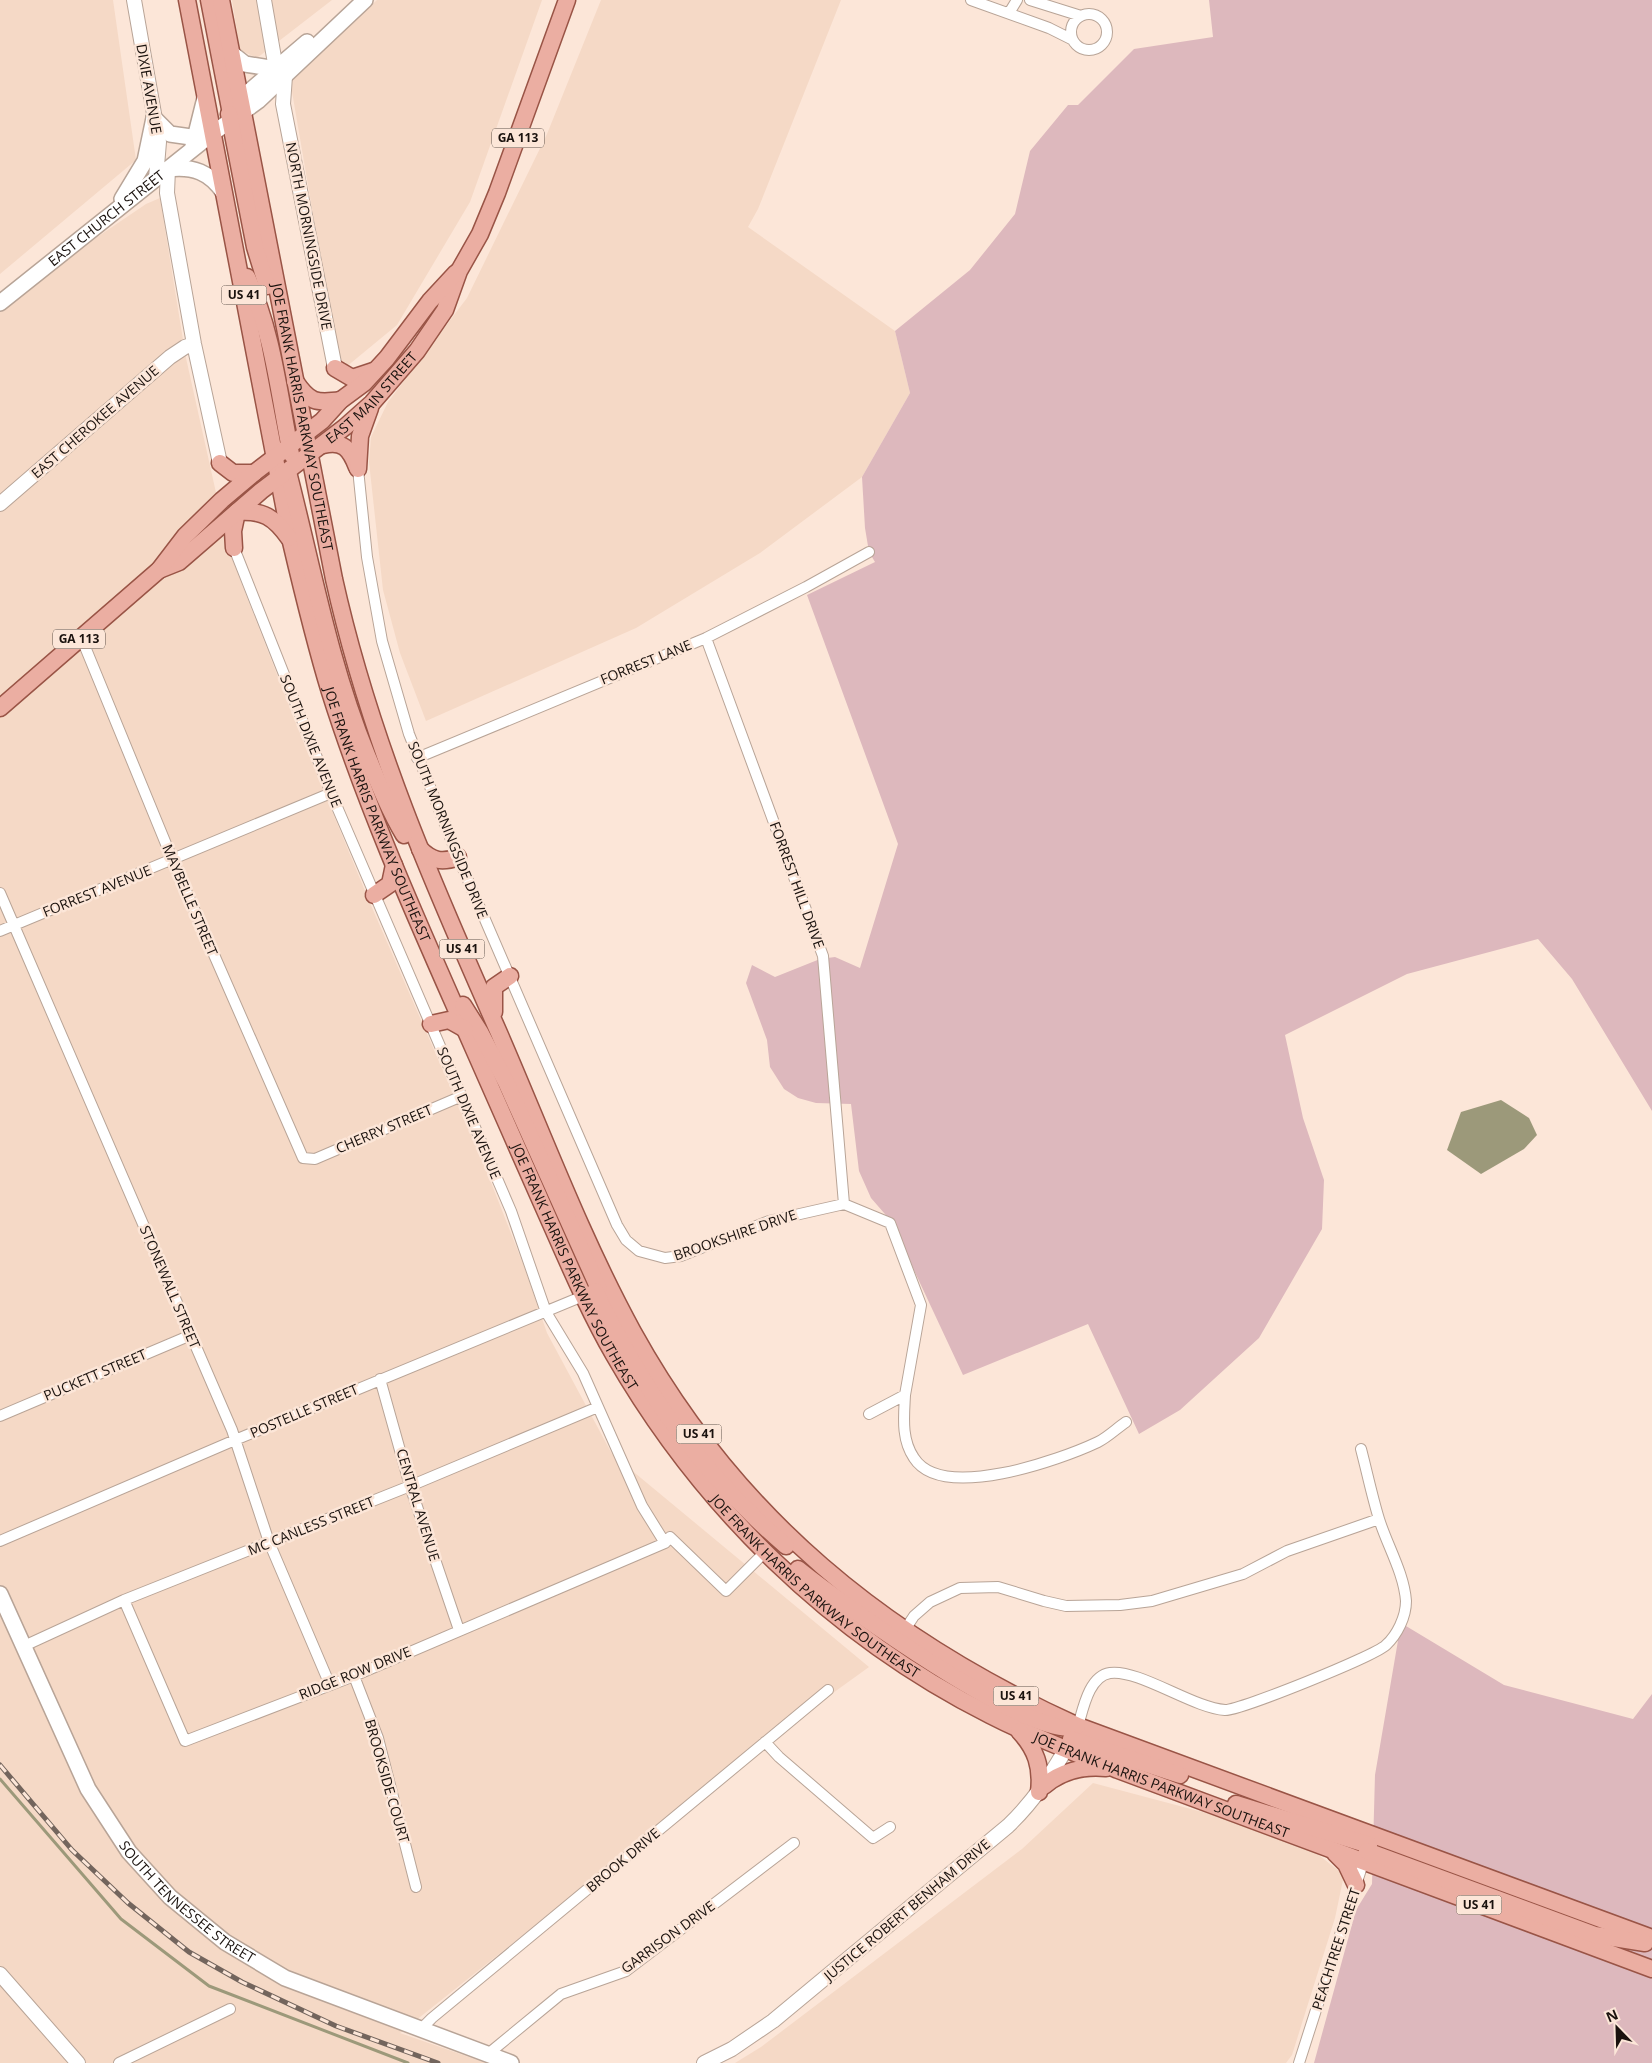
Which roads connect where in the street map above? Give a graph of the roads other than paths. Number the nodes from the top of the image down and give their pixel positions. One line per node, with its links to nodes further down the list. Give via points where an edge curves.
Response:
1 (134, 0): 19 (street, DIXIE AVENUE)
2 (187, 0): 20 (main road, JOE FRANK HARRIS PARKWAY SOUTHEAST / US 41, via 206,96)
3 (209, 0): 18 (main road)
4 (221, 0): 14 (main road, JOE FRANK HARRIS PARKWAY SOUTHEAST / US 41)
5 (264, 0): 15 (street)
6 (364, 0): 15 (main road, EAST CHURCH STREET, via 312,38)
7 (567, 0): 28 (main road, EAST MAIN STREET / GA 113, via 497,193 480,234)
8 (972, 0): 11 (street)
9 (1017, 0): 11 (street)
10 (1030, 0): 12 (street)
11 (1009, 14): 13 (street)
12 (1080, 16): 13 (street, via 1072,26); 13 (street, via 1099,16 1105,23 1106,38 1090,50 1077,46)
13 (1073, 40)
14 (231, 53): 15 (main road, via 245,64); 18 (main road, JOE FRANK HARRIS PARKWAY SOUTHEAST / US 41)
15 (281, 72): 16 (main road, EAST CHURCH STREET); 17 (street, NORTH MORNINGSIDE DRIVE); 18 (main road, EAST CHURCH STREET)
16 (264, 95): 17 (street, via 278,98); 18 (main road, EAST CHURCH STREET)
17 (284, 104): 31 (street, NORTH MORNINGSIDE DRIVE)
18 (234, 113): 20 (main road, EAST CHURCH STREET); 33 (main road, JOE FRANK HARRIS PARKWAY SOUTHEAST / US 41)
19 (154, 118): 20 (main road, via 170,134); 22 (street, DIXIE AVENUE, via 159,142); 25 (main road, via 145,161)
20 (202, 140): 22 (main road, EAST CHURCH STREET); 24 (main road, JOE FRANK HARRIS PARKWAY SOUTHEAST / US 41)
21 (192, 169): 22 (main road); 24 (main road, via 210,176); 26 (street, via 177,178)
22 (157, 177): 23 (street, DIXIE AVENUE); 23 (street, via 155,185); 25 (main road, EAST CHURCH STREET)
23 (167, 193): 26 (street)
24 (224, 194): 27 (main road, JOE FRANK HARRIS PARKWAY SOUTHEAST / US 41)
25 (113, 212): 29 (main road, EAST CHURCH STREET)
26 (172, 220): 30 (street)
27 (237, 257): 37 (main road, via 254,292 264,327); 39 (main road, JOE FRANK HARRIS PARKWAY SOUTHEAST / US 41)
28 (459, 271): 32 (main road, EAST MAIN STREET / GA 113); 35 (main road, EAST MAIN STREET / GA 113, via 437,323)
29 (0, 303)
30 (194, 344): 40 (street); 45 (street, EAST CHEROKEE AVENUE, via 170,357)
31 (334, 368): 32 (main road, via 352,378); 34 (main road)
32 (377, 369): 34 (main road, EAST MAIN STREET / GA 113)
33 (294, 379): 34 (main road, via 315,401); 36 (main road, JOE FRANK HARRIS PARKWAY SOUTHEAST / US 41)
34 (341, 400): 36 (main road, EAST MAIN STREET / GA 113)
35 (372, 403): 38 (main road, EAST MAIN STREET / GA 113); 41 (main road, via 360,436)
36 (305, 434): 37 (main road, EAST MAIN STREET / GA 113); 38 (main road, JOE FRANK HARRIS PARKWAY SOUTHEAST / US 41)
37 (290, 445): 39 (main road, EAST MAIN STREET / GA 113); 42 (main road)
38 (316, 450): 41 (main road, via 332,443 344,445); 42 (main road, EAST MAIN STREET / GA 113); 57 (main road, JOE FRANK HARRIS PARKWAY SOUTHEAST / US 41, via 334,579 356,671 386,765)
39 (275, 457): 42 (main road, JOE FRANK HARRIS PARKWAY SOUTHEAST / US 41); 43 (main road, EAST MAIN STREET / GA 113)
40 (220, 463): 43 (main road, via 233,473 244,475); 44 (main road)
41 (358, 469): 55 (street, SOUTH MORNINGSIDE DRIVE, via 366,549 384,649)
42 (287, 471): 46 (main road, EAST MAIN STREET / GA 113); 48 (main road, JOE FRANK HARRIS PARKWAY SOUTHEAST / US 41); 61 (main road, via 329,645 351,714 388,805)
43 (254, 472): 44 (main road, EAST MAIN STREET / GA 113)
44 (222, 500): 51 (main road, EAST MAIN STREET / GA 113, via 185,536)
45 (0, 504)
46 (237, 512): 47 (main road, EAST MAIN STREET / GA 113); 48 (main road, via 266,514 274,519); 49 (main road)
47 (205, 540): 49 (main road, via 223,539); 51 (main road, EAST MAIN STREET / GA 113, via 179,562)
48 (291, 542): 60 (main road, JOE FRANK HARRIS PARKWAY SOUTHEAST / US 41, via 331,696)
49 (234, 548): 56 (street, SOUTH DIXIE AVENUE)
50 (869, 552): 53 (street, FORREST LANE)
51 (158, 570): 52 (main road, EAST MAIN STREET / GA 113)
52 (81, 637): 54 (main road, EAST MAIN STREET / GA 113); 59 (street, MAYBELLE STREET)
53 (706, 638): 55 (street, FORREST LANE); 73 (street, FORREST HILL DRIVE, via 823,956)
54 (0, 708)
55 (417, 758): 58 (street, SOUTH MORNINGSIDE DRIVE)
56 (331, 793): 59 (street, FORREST AVENUE); 63 (street, SOUTH DIXIE AVENUE)
57 (419, 848): 58 (main road, via 436,860); 61 (main road, JOE FRANK HARRIS PARKWAY SOUTHEAST / US 41)
58 (458, 857): 66 (street, SOUTH MORNINGSIDE DRIVE)
59 (173, 860): 64 (street, FORREST AVENUE); 72 (street, MAYBELLE STREET, via 300,1155)
60 (394, 865): 63 (main road, via 390,884); 67 (main road, JOE FRANK HARRIS PARKWAY SOUTHEAST / US 41)
61 (428, 869): 70 (main road, JOE FRANK HARRIS PARKWAY SOUTHEAST / US 41)
62 (0, 893): 64 (street, STONEWALL STREET)
63 (374, 895): 68 (street, SOUTH DIXIE AVENUE)
64 (14, 925): 65 (street, FORREST AVENUE); 77 (street, STONEWALL STREET)
65 (0, 931)
66 (510, 976): 70 (main road, via 497,983 492,992); 74 (street, SOUTH MORNINGSIDE DRIVE, via 617,1225)
67 (444, 981): 69 (main road, JOE FRANK HARRIS PARKWAY SOUTHEAST / US 41); 75 (main road, via 466,1010 506,1082)
68 (431, 1024): 69 (main road, via 449,1020); 71 (street, SOUTH DIXIE AVENUE)
69 (465, 1029): 75 (main road, JOE FRANK HARRIS PARKWAY SOUTHEAST / US 41)
70 (497, 1029): 75 (main road, JOE FRANK HARRIS PARKWAY SOUTHEAST / US 41)
71 (462, 1096): 72 (street, CHERRY STREET); 76 (street, SOUTH DIXIE AVENUE, via 511,1211)
72 (306, 1160)
73 (844, 1204): 74 (street, BROOKSHIRE DRIVE, via 769,1221 672,1258); 79 (street, via 890,1223 921,1305)
74 (639, 1252)
75 (596, 1290): 76 (street, POSTELLE STREET); 88 (main road, JOE FRANK HARRIS PARKWAY SOUTHEAST / US 41, via 638,1395 691,1469); 96 (main road, JOE FRANK HARRIS PARKWAY SOUTHEAST / US 41, via 738,1482 817,1563)
76 (546, 1312): 78 (street, POSTELLE STREET); 80 (street, SOUTH DIXIE AVENUE, via 583,1373)
77 (191, 1335): 82 (street, PUCKETT STREET); 84 (street, STONEWALL STREET)
78 (380, 1379): 84 (street, POSTELLE STREET); 86 (street, CENTRAL AVENUE)
79 (905, 1395): 81 (street); 83 (street, via 904,1427 914,1459 927,1471 962,1479 1040,1464 1099,1441)
80 (598, 1408): 86 (street, MC CANLESS STREET); 91 (street, SOUTH DIXIE AVENUE, via 642,1506)
81 (869, 1414)
82 (0, 1416)
83 (1126, 1422)
84 (235, 1440): 89 (street, POSTELLE STREET); 90 (street, STONEWALL STREET)
85 (1361, 1449): 87 (street)
86 (410, 1486): 90 (street, MC CANLESS STREET); 95 (street, CENTRAL AVENUE)
87 (1379, 1519): 96 (street, via 1287,1551 1243,1574 1152,1601 1066,1606 998,1587 960,1588 930,1602 914,1616); 102 (street, via 1406,1601 1404,1615 1385,1647 1245,1706 1225,1710 1127,1675 1110,1673 1092,1688)
88 (751, 1538): 92 (main road, JOE FRANK HARRIS PARKWAY SOUTHEAST / US 41); 102 (main road, via 773,1548 879,1629 952,1676 1052,1727 1064,1729)
89 (0, 1541)
90 (269, 1542): 94 (street, MC CANLESS STREET); 99 (street, STONEWALL STREET)
91 (665, 1543): 92 (street, via 670,1537 726,1591); 95 (street, RIDGE ROW DRIVE)
92 (765, 1552): 101 (main road, JOE FRANK HARRIS PARKWAY SOUTHEAST / US 41, via 821,1603 894,1658 953,1695)
93 (0, 1594): 97 (main road, SOUTH TENNESSEE STREET)
94 (124, 1600): 97 (street, MC CANLESS STREET); 99 (street, RIDGE ROW DRIVE, via 185,1741)
95 (458, 1630): 98 (street, RIDGE ROW DRIVE)
96 (904, 1631): 102 (main road, JOE FRANK HARRIS PARKWAY SOUTHEAST / US 41, via 1002,1689)
97 (24, 1646): 120 (main road, SOUTH TENNESSEE STREET, via 76,1766 99,1808 131,1854 170,1897 225,1942 272,1971 322,1994)
98 (354, 1676): 99 (street, RIDGE ROW DRIVE); 112 (street, BROOKSIDE COURT, via 378,1738)
99 (330, 1684)
100 (828, 1690): 103 (street, BROOK DRIVE)
101 (1013, 1726): 102 (main road, JOE FRANK HARRIS PARKWAY SOUTHEAST / US 41); 105 (main road, via 1024,1736 1036,1756)
102 (1072, 1738): 104 (main road, JOE FRANK HARRIS PARKWAY SOUTHEAST / US 41); 105 (street, JUSTICE ROBERT BENHAM DRIVE); 109 (main road, JOE FRANK HARRIS PARKWAY SOUTHEAST / US 41, via 1236,1785)
103 (765, 1742): 107 (street, via 873,1838); 120 (street, BROOK DRIVE)
104 (1118, 1770): 105 (main road, via 1077,1769 1052,1780); 106 (main road, JOE FRANK HARRIS PARKWAY SOUTHEAST / US 41)
105 (1041, 1789): 125 (street, JUSTICE ROBERT BENHAM DRIVE, via 996,1836 773,2021 732,2049)
106 (1182, 1794): 109 (main road, via 1250,1808); 110 (main road, JOE FRANK HARRIS PARKWAY SOUTHEAST / US 41)
107 (890, 1827)
108 (794, 1843): 121 (street, GARRISON DRIVE, via 626,1971 561,1994)
109 (1368, 1849): 110 (main road, JOE FRANK HARRIS PARKWAY SOUTHEAST / US 41); 111 (street, PEACHTREE STREET); 113 (main road, JOE FRANK HARRIS PARKWAY SOUTHEAST / US 41); 114 (main road, via 1595,1934); 115 (main road, JOE FRANK HARRIS PARKWAY SOUTHEAST / US 41)
110 (1333, 1851): 111 (main road, via 1346,1864)
111 (1356, 1886): 126 (street, PEACHTREE STREET)
112 (416, 1888)
113 (1652, 1938)
114 (1652, 1943)
115 (1626, 1960): 116 (main road); 117 (main road, JOE FRANK HARRIS PARKWAY SOUTHEAST / US 41)
116 (1652, 1962)
117 (1652, 1970)
118 (0, 1974): 122 (street)
119 (230, 2009): 123 (street)
120 (420, 2030): 121 (main road, SOUTH TENNESSEE STREET)
121 (488, 2054): 124 (main road, SOUTH TENNESSEE STREET)
122 (78, 2063)
123 (119, 2063)
124 (511, 2063)
125 (704, 2063)
126 (1299, 2063)

